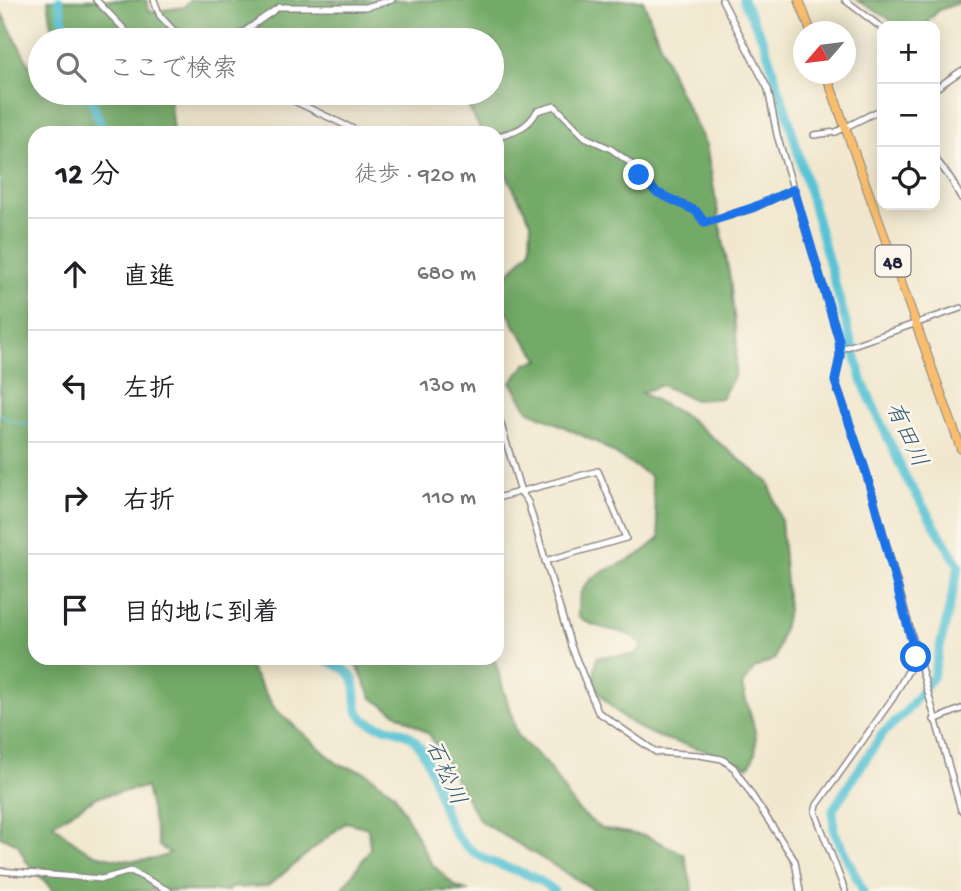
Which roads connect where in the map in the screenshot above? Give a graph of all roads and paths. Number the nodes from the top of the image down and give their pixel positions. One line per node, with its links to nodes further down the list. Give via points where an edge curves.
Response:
1 (96, 0): 9 (street)
2 (154, 0): 10 (street, via 158,14)
3 (392, 0): 11 (street, via 366,8 281,7)
4 (722, 0): 22 (street, via 764,77)
5 (799, 0): 7 (main road)
6 (845, 0): 8 (street)
7 (807, 21)
8 (877, 24)
9 (123, 28)
10 (172, 28)
11 (250, 28)
12 (961, 71): 14 (street)
13 (830, 84): 18 (main road, 48)
14 (940, 86)
15 (302, 105): 17 (street)
16 (877, 112): 18 (street)
17 (347, 126)
18 (846, 128): 20 (street); 25 (main road, 48)
19 (504, 134): 22 (street, via 528,125 537,111 555,106 584,137 611,149 656,192 696,211 705,223)
20 (814, 135)
21 (940, 165): 23 (street)
22 (794, 189): 26 (street)
23 (961, 198)
24 (961, 308): 25 (street)
25 (916, 325): 26 (street); 29 (main road, 48)
26 (841, 349): 33 (street, via 835,381 866,472)
27 (504, 435): 28 (street)
28 (505, 438): 30 (street)
29 (961, 449)
30 (521, 492): 31 (street); 32 (street); 32 (street, via 598,471 626,538)
31 (504, 496)
32 (545, 561): 39 (street, via 597,712 656,752 722,759 734,768 795,861)
33 (916, 659): 35 (street); 40 (street, via 817,805)
34 (961, 709): 35 (street)
35 (934, 720): 36 (street)
36 (961, 810)
37 (0, 871): 38 (street, via 102,879 131,871)
38 (169, 891)
39 (800, 891)
40 (845, 891)

